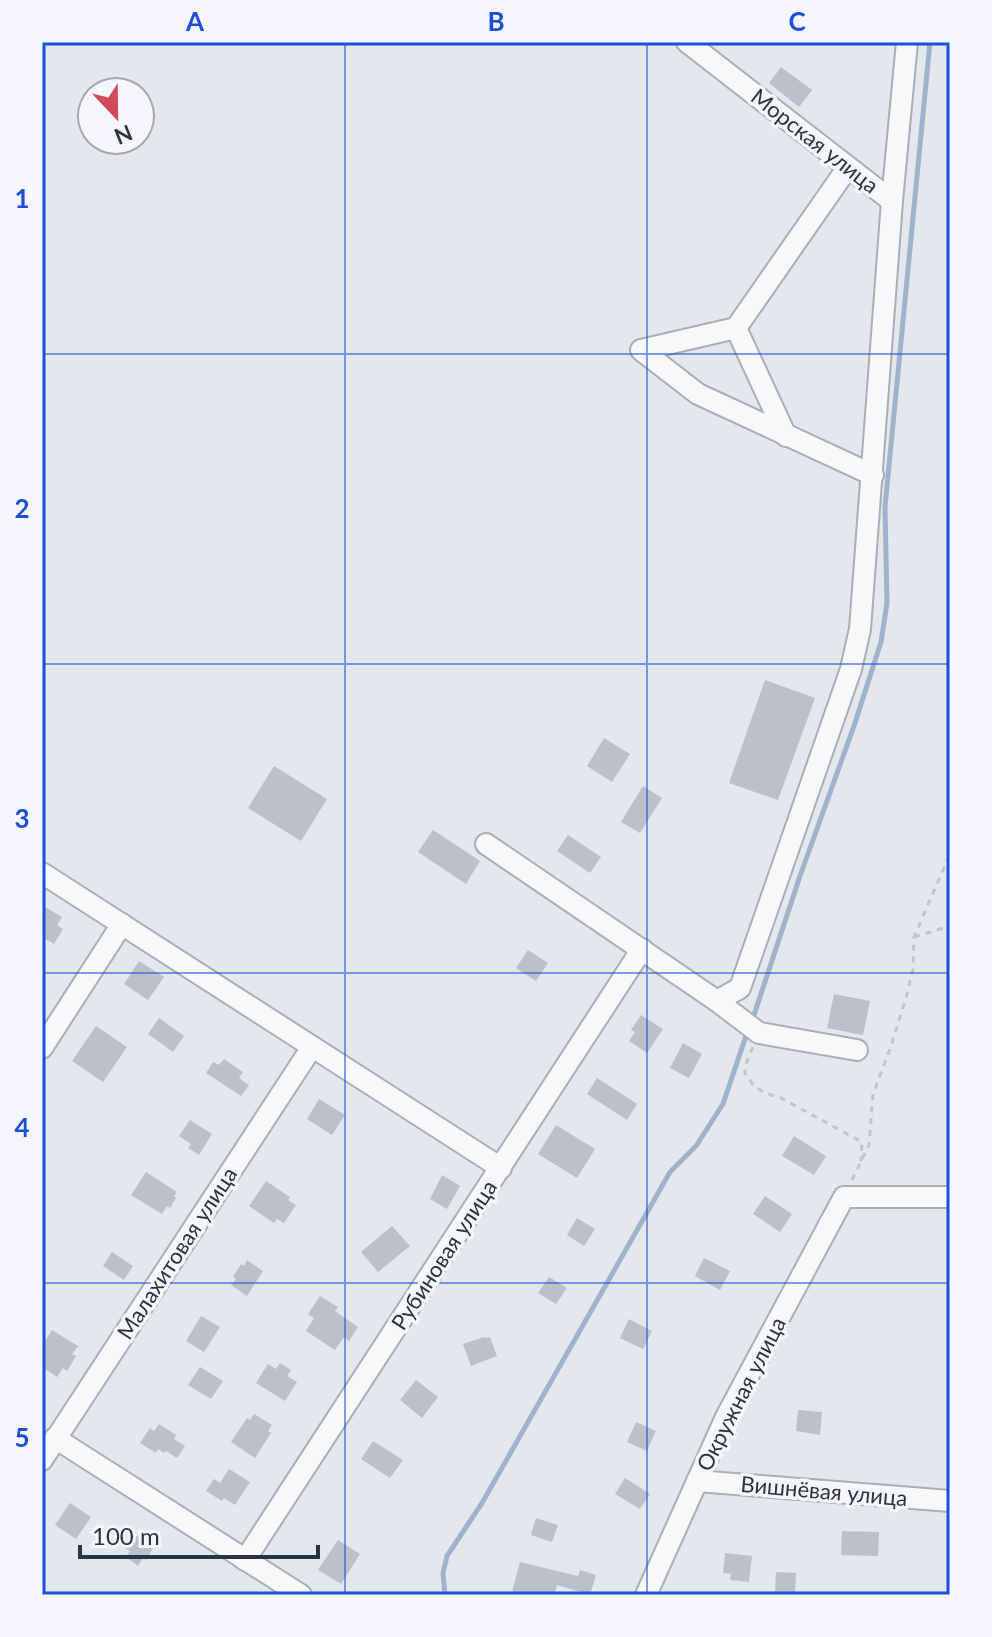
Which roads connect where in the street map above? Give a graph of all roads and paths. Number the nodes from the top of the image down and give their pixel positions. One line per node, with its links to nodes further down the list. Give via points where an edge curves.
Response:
1 (687, 42): 3 (street, Морская улица)
2 (907, 42): 4 (street, Морская улица)
3 (848, 167): 4 (street, Морская улица); 5 (street)
4 (892, 201): 7 (street)
5 (736, 328): 6 (street); 6 (street, via 641,350 698,394)
6 (786, 436): 7 (street)
7 (873, 475): 15 (street, via 860,629 851,669 740,988)
8 (486, 844): 14 (street)
9 (950, 854): 13 (path)
10 (42, 873): 11 (street)
11 (122, 924): 17 (street); 18 (street)
12 (950, 926): 13 (path)
13 (914, 937): 20 (path, via 913,969 873,1094 869,1145)
14 (642, 949): 15 (street); 21 (street, Рубиновая улица)
15 (717, 1001): 16 (street)
16 (759, 1033): 19 (street); 20 (path, via 745,1066 754,1086 862,1142)
17 (312, 1047): 21 (street); 24 (street, Малахитовая улица)
18 (42, 1048)
19 (857, 1050)
20 (861, 1162): 22 (path)
21 (501, 1168): 28 (street, Рубиновая улица)
22 (844, 1197): 23 (street); 26 (street, Окружная улица)
23 (950, 1197)
24 (55, 1438): 25 (street, Малахитовая улица); 28 (street)
25 (42, 1460)
26 (697, 1481): 27 (street, Вишнёвая улица); 30 (street, Окружная улица)
27 (950, 1501)
28 (245, 1560): 29 (street)
29 (301, 1595)
30 (646, 1595)

